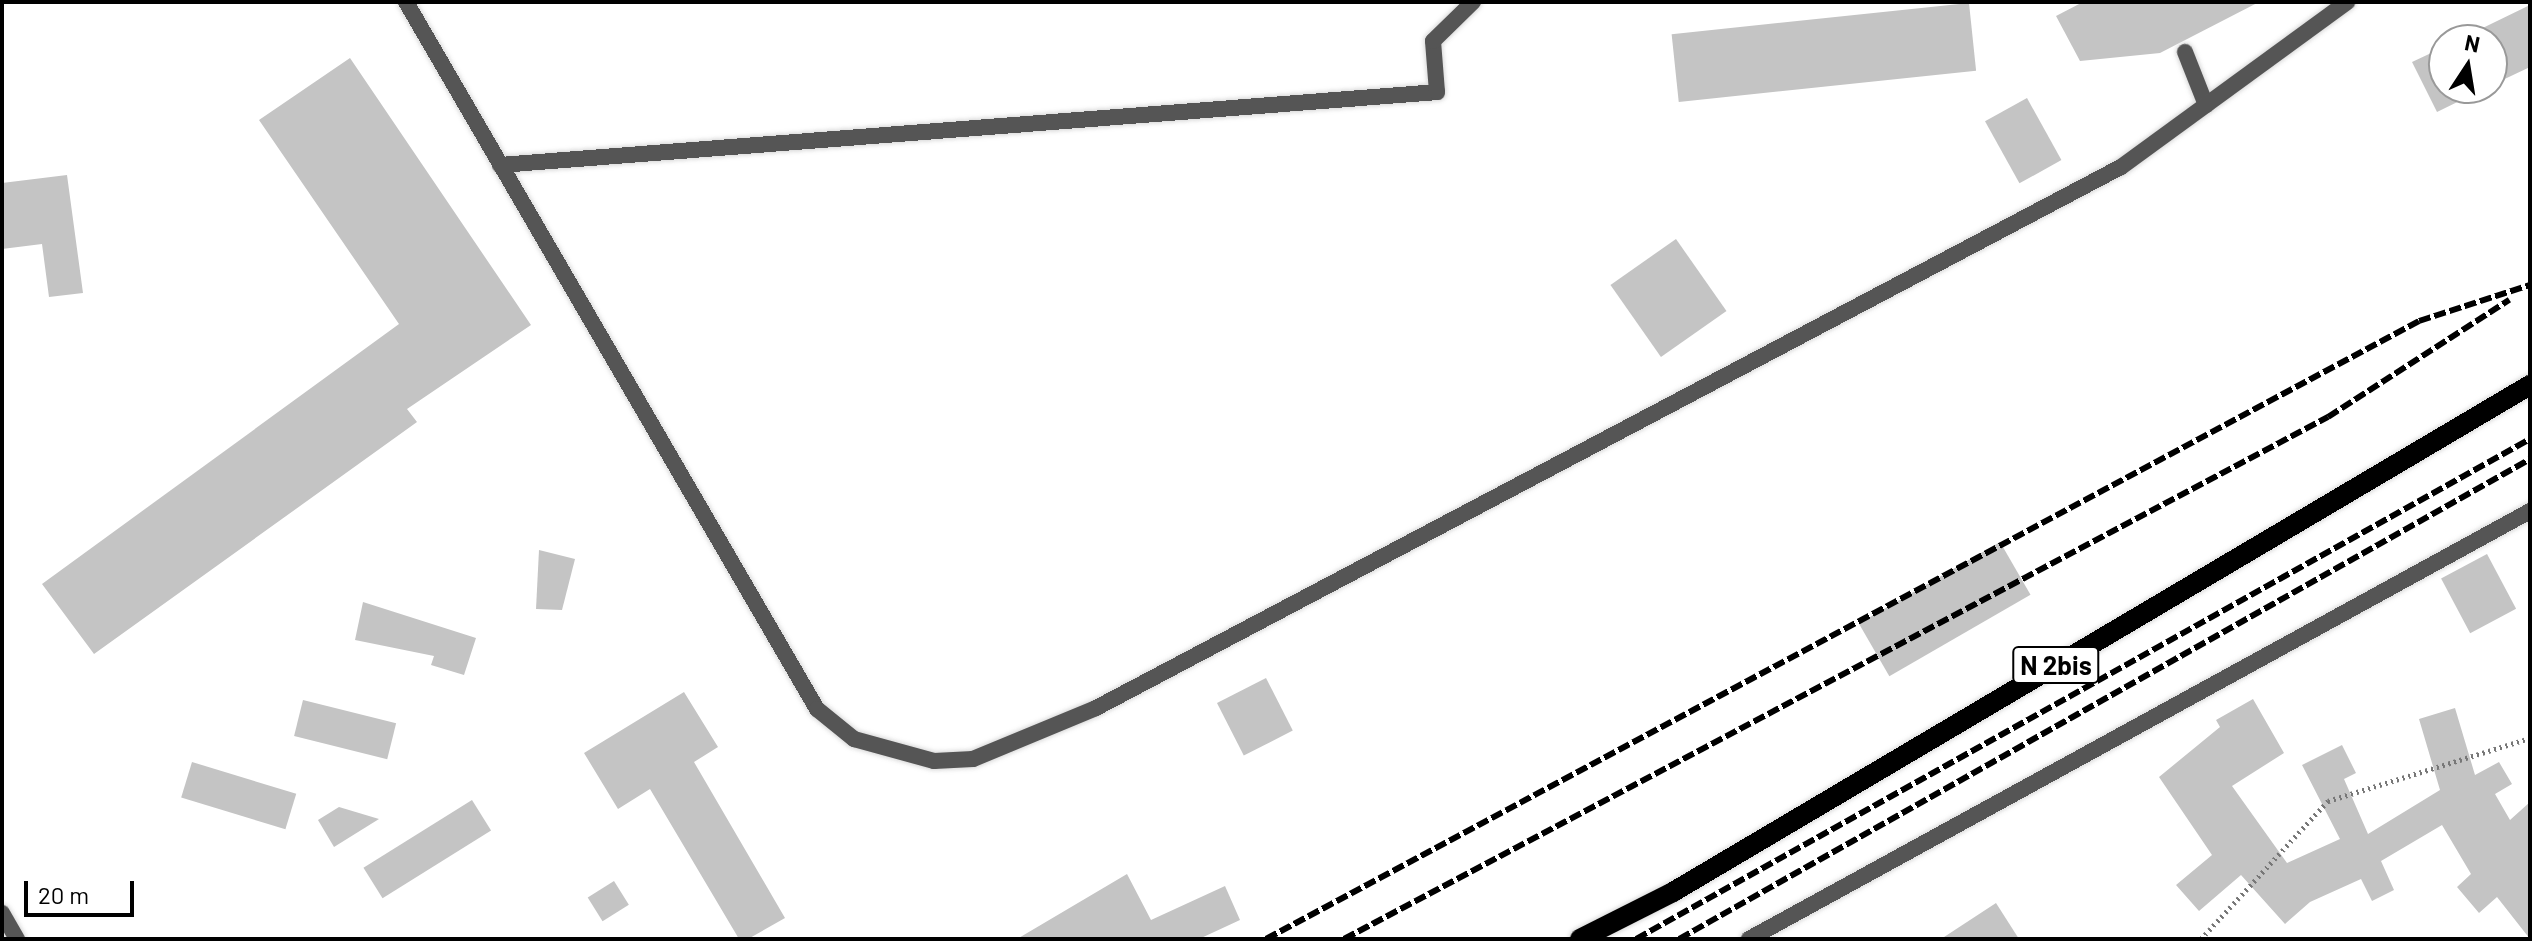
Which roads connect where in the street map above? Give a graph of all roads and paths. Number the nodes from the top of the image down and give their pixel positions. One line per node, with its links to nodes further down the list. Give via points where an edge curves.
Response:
1 (406, 2): 6 (street)
2 (1473, 2): 6 (street, via 1433,41 1437,92)
3 (2347, 2): 5 (street)
4 (2185, 52): 5 (street)
5 (2206, 105): 6 (street, via 2121,167 1096,708 973,759 934,761 854,739 817,709)
6 (500, 165)
7 (2530, 385): 12 (main road, N 2bis, via 1673,892)
8 (2530, 511): 13 (street)
9 (2530, 738): 14 (path, via 2328,801)
10 (2, 913): 11 (street)
11 (17, 939)
12 (1580, 939)
13 (1749, 939)
14 (2201, 939)

